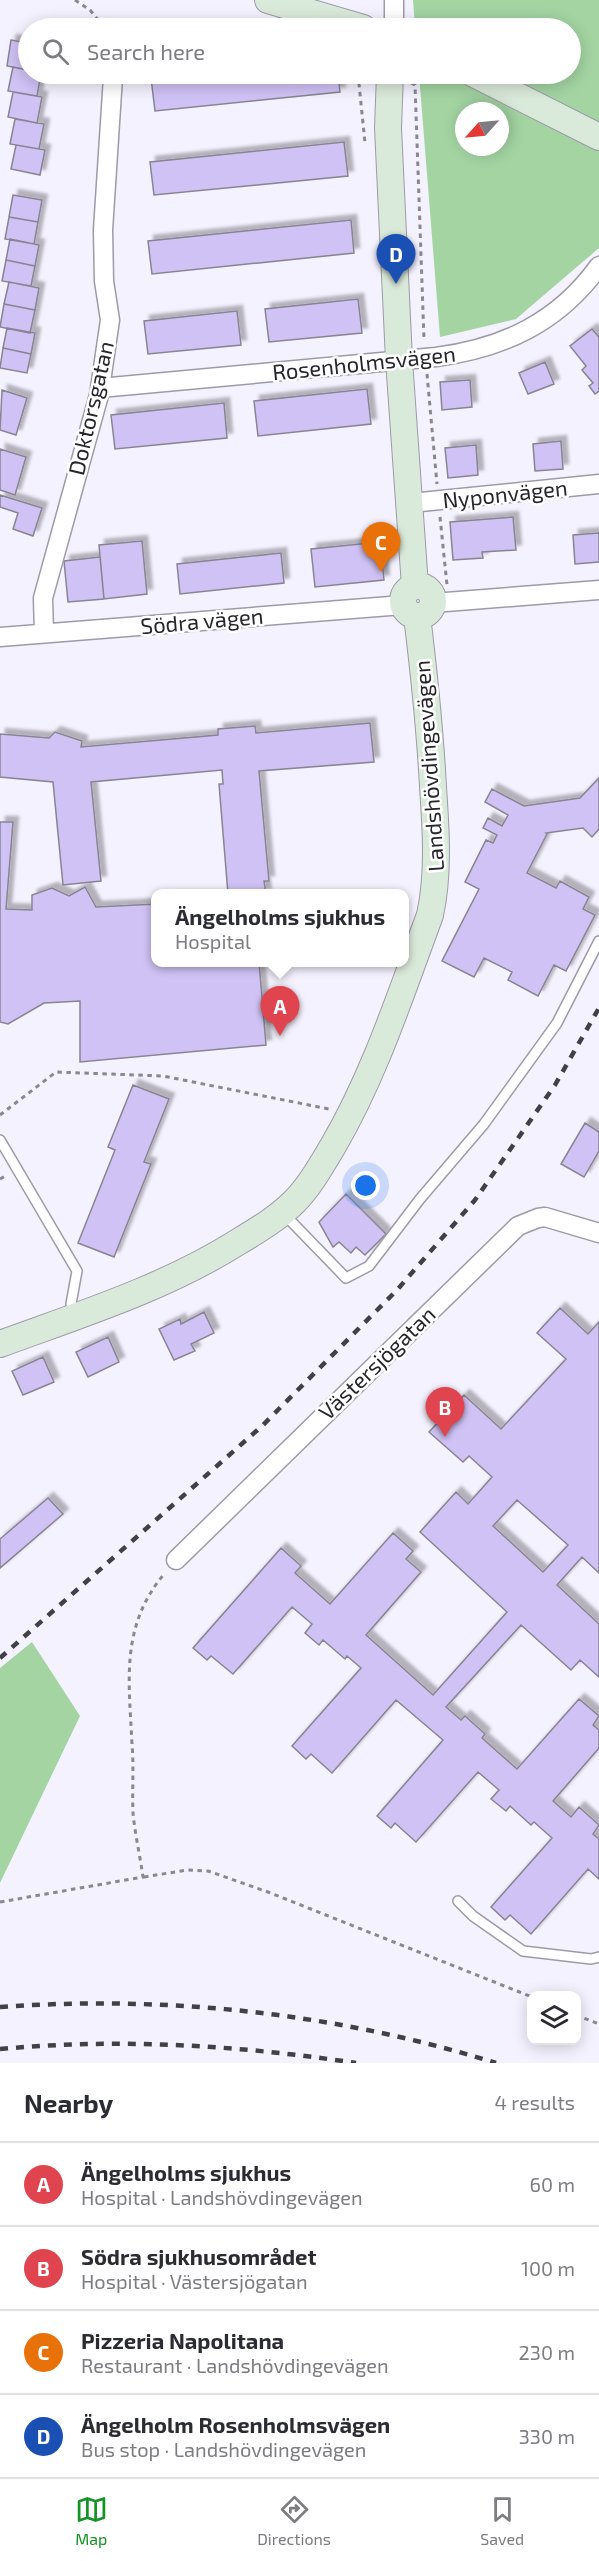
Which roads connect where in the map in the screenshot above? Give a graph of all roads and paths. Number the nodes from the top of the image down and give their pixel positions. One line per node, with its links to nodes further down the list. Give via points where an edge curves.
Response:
1 (75, 0): 4 (path)
2 (268, 0): 5 (street)
3 (394, 0): 6 (street)
4 (97, 18)
5 (329, 18)
6 (394, 18)
7 (113, 84): 15 (street, Doktorsgatan, via 103,230 110,320)
8 (390, 84): 14 (street, Landshövdingevägen, via 388,128)
9 (413, 84): 13 (path)
10 (494, 84): 11 (street)
11 (599, 137)
12 (599, 266): 13 (street, Rosenholmsvägen, via 571,300 525,331 482,349)
13 (426, 358): 14 (street, Rosenholmsvägen); 17 (path)
14 (399, 360): 15 (street, Rosenholmsvägen); 18 (street, Landshövdingevägen)
15 (100, 388): 21 (street, Doktorsgatan, via 47,579)
16 (599, 484): 17 (street, Nyponvägen)
17 (438, 500): 18 (street, Nyponvägen); 20 (path)
18 (411, 503): 20 (street, Landshövdingevägen)
19 (599, 590): 20 (street, Södra vägen)
20 (423, 603): 21 (street, Södra vägen); 27 (street, Landshövdingevägen, via 437,869 430,915 368,1079 309,1185)
21 (44, 633): 22 (street, Södra vägen)
22 (0, 637)
23 (599, 941): 27 (lane, via 557,1023 484,1124 369,1266 346,1278)
24 (338, 1111): 25 (path, via 163,1076 56,1072)
25 (0, 1115)
26 (0, 1140): 29 (lane, via 77,1271 71,1304)
27 (283, 1212): 29 (street, Landshövdingevägen, via 204,1264)
28 (599, 1233): 31 (street, Västersjögatan, via 545,1217 518,1226)
29 (75, 1316): 30 (street, Landshövdingevägen)
30 (0, 1344)
31 (176, 1560): 32 (path, via 143,1605 129,1653 133,1815)
32 (143, 1877): 34 (path); 36 (path, via 187,1869 208,1871)
33 (458, 1901): 35 (lane, via 523,1951)
34 (0, 1902)
35 (599, 1957)
36 (527, 1995)
37 (581, 2017): 38 (path)
38 (599, 2024)

